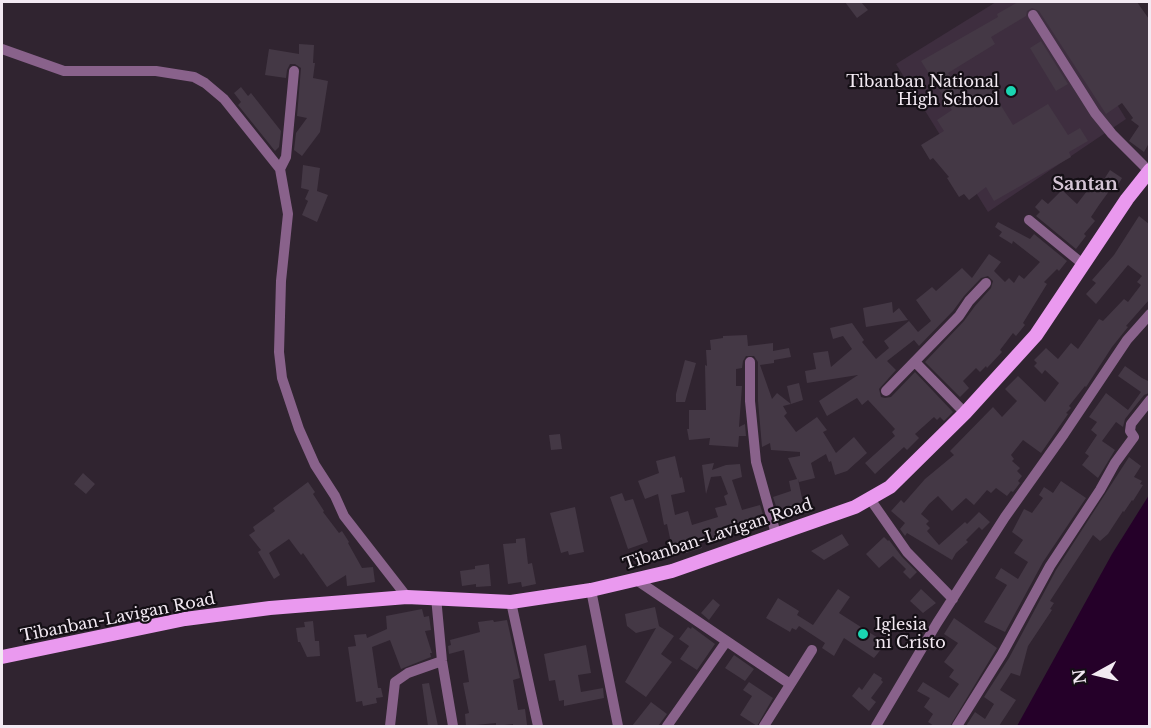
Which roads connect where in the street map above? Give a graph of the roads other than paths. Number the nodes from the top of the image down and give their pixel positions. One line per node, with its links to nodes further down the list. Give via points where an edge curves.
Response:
1 (1033, 15): 5 (street, via 1095,113)
2 (2, 49): 4 (street, via 64,70 156,71 194,77 224,99)
3 (294, 71): 4 (street, via 286,157)
4 (280, 169): 19 (street, via 288,214 281,281 282,378 299,429 344,516)
5 (1149, 171): 7 (main road, Tibanban-Lavigan Road)
6 (1029, 220): 7 (street)
7 (1084, 265): 14 (main road, Tibanban-Lavigan Road, via 1036,335)
8 (986, 283): 11 (street)
9 (1149, 314): 21 (street, via 1126,340)
10 (750, 362): 16 (street, via 756,462)
11 (915, 362): 12 (street); 14 (street)
12 (886, 391)
13 (1149, 400): 35 (street, via 1131,424 1134,436 1050,566)
14 (965, 413): 15 (main road, Tibanban-Lavigan Road, via 890,487)
15 (870, 499): 16 (main road, Tibanban-Lavigan Road); 21 (street, via 907,552)
16 (776, 534): 17 (main road, Tibanban-Lavigan Road)
17 (638, 581): 18 (main road, Tibanban-Lavigan Road); 23 (street)
18 (591, 590): 22 (main road, Tibanban-Lavigan Road); 31 (street)
19 (407, 597): 20 (main road, Tibanban-Lavigan Road); 25 (main road, Tibanban-Lavigan Road, via 185,619)
20 (436, 597): 22 (main road, Tibanban-Lavigan Road); 26 (street)
21 (953, 599): 34 (street)
22 (511, 602): 30 (street)
23 (726, 642): 27 (street); 32 (street)
24 (812, 650): 27 (street)
25 (2, 657)
26 (442, 661): 28 (street, via 395,682); 29 (street)
27 (790, 684): 33 (street)
28 (390, 726)
29 (453, 726)
30 (538, 726)
31 (618, 726)
32 (667, 726)
33 (765, 726)
34 (876, 726)
35 (957, 726)

